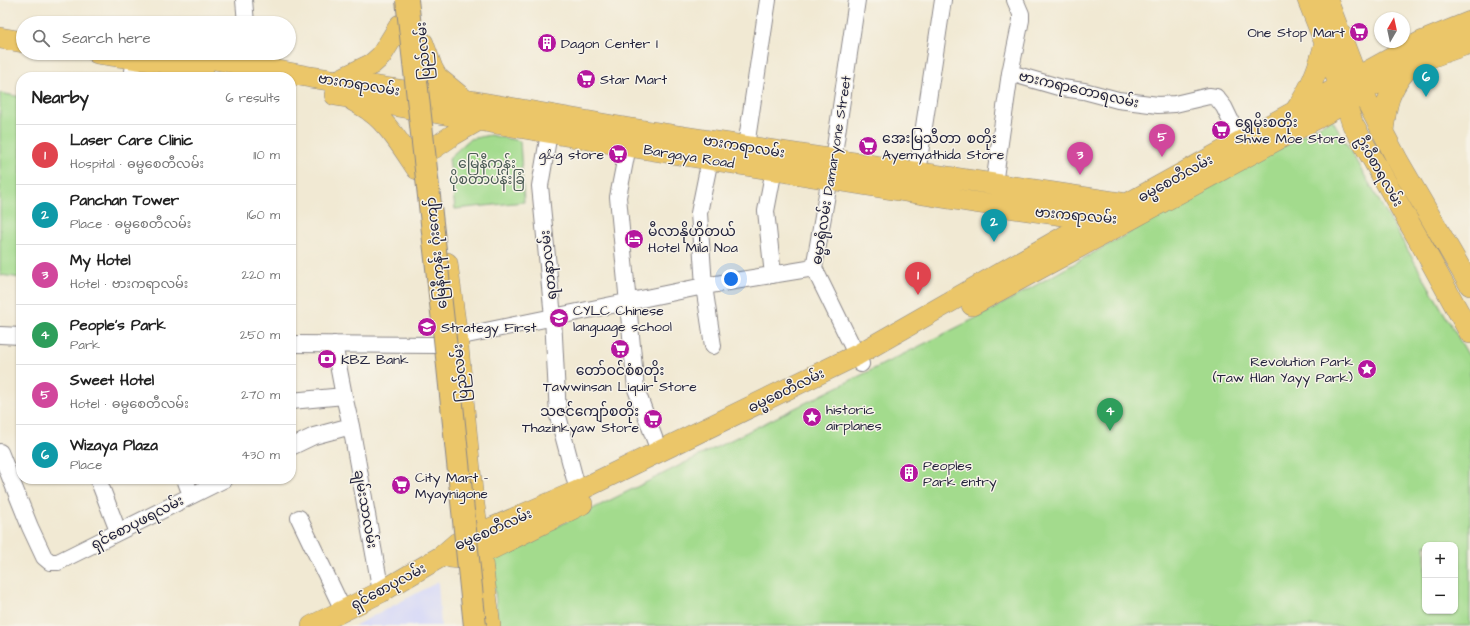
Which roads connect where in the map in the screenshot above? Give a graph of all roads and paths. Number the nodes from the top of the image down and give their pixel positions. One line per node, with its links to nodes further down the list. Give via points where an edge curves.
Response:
1 (244, 0): 11 (street)
2 (397, 0): 14 (main road, ပြည်လမ်း)
3 (407, 0): 88 (highway, မြေနီကုန်း ဂုံးကျော်, bridge)
4 (418, 0): 19 (main road, ပြည်လမ်း)
5 (768, 0): 42 (street)
6 (857, 0): 47 (street, ဓမ္မာရုံလမ်း Damaryone Street)
7 (943, 0): 48 (street)
8 (1015, 0): 27 (street, via 1021,20)
9 (1308, 0): 18 (main road, ဦးဝီစာရလမ်း)
10 (1327, 0): 18 (main road, ဦးဝီစာရလမ်း)
11 (245, 16)
12 (1470, 22): 23 (main road, via 1421,42)
13 (0, 24): 15 (main road)
14 (400, 25): 30 (main road, via 381,56); 33 (main road, ပြည်လမ်း)
15 (16, 27)
16 (0, 38): 17 (main road)
17 (16, 41)
18 (1333, 41): 23 (main road, via 1370,56); 31 (main road, ဦးဝီစာရလမ်း); 34 (main road, via 1305,98)
19 (423, 43): 32 (main road, via 438,77); 33 (main road, ပြည်လမ်း)
20 (1470, 43): 23 (main road)
21 (123, 60): 24 (main road, ဗားကရာလမ်း)
22 (212, 60): 25 (main road, ဗားကရာလမ်း)
23 (1403, 61): 31 (main road, ဓမ္မစေတီလမ်း); 38 (main road, via 1385,112)
24 (134, 63): 25 (main road, ဗားကရာလမ်း, via 160,62)
25 (245, 68): 26 (main road, ဗားကရာလမ်း)
26 (264, 72)
27 (1010, 73): 41 (street, ဗားကရာတောရလမ်း, via 1062,88 1118,100 1158,105 1216,97 1224,107); 49 (street)
28 (296, 79): 30 (main road, ဗားကရာလမ်း)
29 (296, 87): 30 (main road, ဗားကရာလမ်း)
30 (342, 88): 33 (main road, ဗားကရာလမ်း); 45 (main road, via 377,117)
31 (1351, 90): 34 (main road, ဓမ္မစေတီလမ်း); 35 (main road, ဓမ္မစေတီလမ်း); 37 (main road, ဦးဝီစာရလမ်း); 38 (main road, ဦးဝီစာရလမ်း)
32 (465, 100): 33 (main road, ဗားကရာလမ်း); 40 (main road, ဗားကရာလမ်း)
33 (418, 101): 36 (main road); 43 (main road, ပြည်လမ်း); 45 (main road, ပြည်လမ်း)
34 (1294, 113): 41 (main road, ဓမ္မစေတီလမ်း)
35 (1316, 118): 37 (main road, via 1334,117); 52 (main road, ဓမ္မစေတီလမ်း)
36 (479, 120): 39 (main road); 43 (main road)
37 (1353, 125): 60 (main road, ဦးဝီစာရလမ်း)
38 (1383, 131): 56 (main road, ဦးဝီစာရလမ်း)
39 (549, 133): 40 (main road, Bargaya Road); 59 (street, ရတနာလမ်း, via 540,186)
40 (629, 138): 42 (main road, ဗားကရာလမ်း); 44 (main road, Bargaya Road); 58 (street, via 618,197)
41 (1241, 142): 52 (main road, ဓမ္မစေတီလမ်း)
42 (746, 146): 47 (main road, ဗားကရာလမ်း)
43 (434, 148): 63 (main road, ပြည်လမ်း)
44 (710, 159): 46 (main road, Bargaya Road); 57 (street, via 699,213)
45 (417, 169): 66 (main road, ပြည်လမ်း)
46 (774, 169): 47 (main road, Bargaya Road); 55 (street, via 766,211)
47 (831, 169): 48 (main road, ဗားကရာလမ်း); 51 (main road, ဗားကရာလမ်း); 54 (street, ဓမ္မာရုံလမ်း Damaryone Street)
48 (917, 173): 49 (main road, ဗားကရာလမ်း)
49 (994, 184): 50 (main road, ဗားကရာလမ်း)
50 (1024, 189): 51 (main road, ဗားကရာလမ်း, via 1028,202); 52 (main road, ဗားကရာလမ်း)
51 (1022, 209): 53 (main road, ဗားကရာလမ်း)
52 (1128, 212): 53 (main road, ဗားကရာလမ်း); 68 (main road, ဓမ္မစေတီလမ်း)
53 (1065, 225): 68 (main road, ဓမ္မစေတီလမ်း)
54 (814, 268): 55 (street); 68 (street, ဓမ္မာရုံလမ်း Damaryone Street)
55 (774, 275): 57 (street)
56 (1470, 285)
57 (704, 286): 58 (street); 67 (street)
58 (628, 302): 59 (street); 73 (street, via 636,389)
59 (553, 317): 63 (street); 78 (street, ရတနာလမ်း, via 558,416)
60 (1470, 333)
61 (0, 335): 62 (street)
62 (16, 336)
63 (457, 337): 82 (main road, ပြည်လမ်း, via 472,491)
64 (296, 344): 65 (street)
65 (334, 344): 66 (street); 69 (street, ချမ်းသာလမ်း)
66 (438, 345): 83 (main road, ပြည်လမ်း)
67 (713, 346)
68 (859, 360): 73 (main road, ဓမ္မစေတီလမ်း); 82 (main road, ဓမ္မစေတီလမ်း, via 735,430)
69 (344, 396): 70 (street); 71 (street, ချမ်းသာလမ်း)
70 (296, 401)
71 (351, 426): 72 (street, via 314,436); 84 (street, ချမ်းသာလမ်း)
72 (296, 445)
73 (659, 451): 78 (main road, ဓမ္မစေတီလမ်း)
74 (0, 452): 81 (street, ရှင်စောပုဖရလမ်း, via 33,533 44,557 50,562 58,562)
75 (100, 484): 81 (street)
76 (187, 484): 79 (street)
77 (214, 484): 79 (street, ရှင်စောပုဖရလမ်း)
78 (578, 491): 82 (main road, ဓမ္မစေတီလမ်း)
79 (191, 495): 81 (street, ရှင်စောပုဖရလမ်း)
80 (299, 518): 85 (street)
81 (118, 531)
82 (480, 544): 83 (main road, ဓမ္မစေတီလမ်း); 89 (main road, ပြည်လမ်း)
83 (452, 552): 84 (main road, ရှင်စောပုလမ်း); 87 (main road, ပြည်လမ်း)
84 (381, 592): 85 (main road, ရှင်စောပုလမ်း)
85 (343, 610): 86 (main road, ရှင်စောပုလမ်း)
86 (312, 626)
87 (467, 626)
88 (475, 626)
89 (490, 626)

